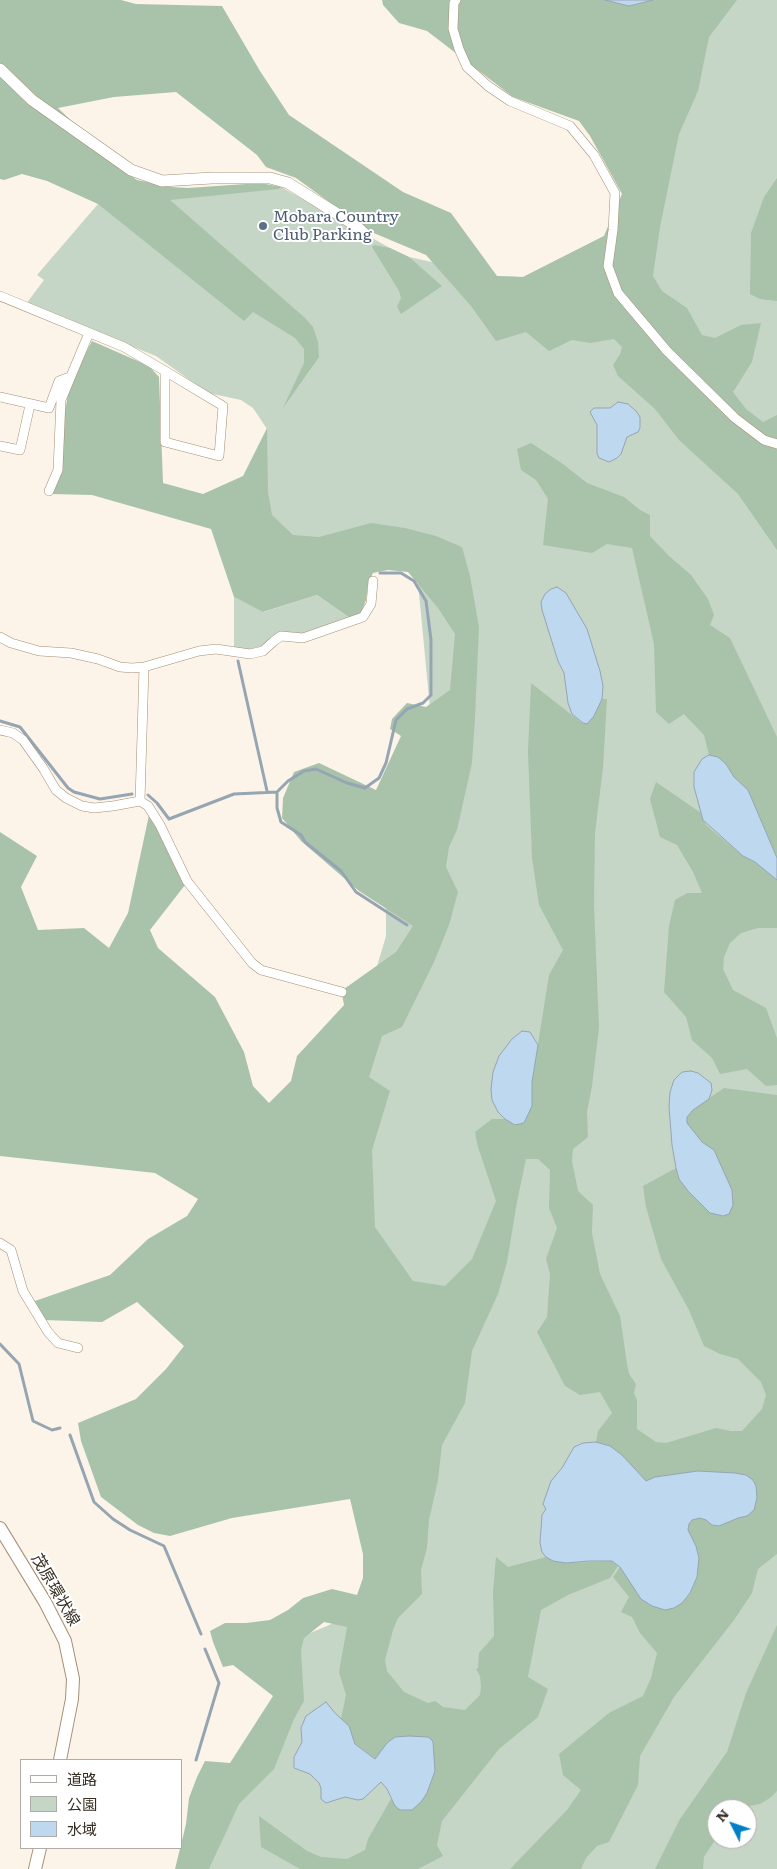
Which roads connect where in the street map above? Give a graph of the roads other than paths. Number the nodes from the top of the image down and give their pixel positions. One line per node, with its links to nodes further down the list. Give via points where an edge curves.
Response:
1 (456, 0): 10 (street, via 453,29 467,67 510,101 570,126 594,155 615,193 608,266 618,293 667,350 735,418 764,440)
2 (0, 69): 3 (street, via 32,100 131,170 162,181 270,178 288,183)
3 (365, 234)
4 (0, 296): 5 (street)
5 (89, 333): 6 (street, via 124,347); 7 (street)
6 (165, 371): 6 (street, via 223,406 219,456 165,442)
7 (70, 377): 9 (street, via 59,381 49,408); 12 (street, via 61,400 58,470)
8 (0, 397): 9 (street)
9 (30, 405): 11 (street, via 20,450)
10 (777, 444)
11 (0, 446)
12 (49, 491)
13 (373, 581): 15 (street, via 371,604 362,617 303,638 281,636 263,651 250,654 216,649 199,651)
14 (0, 637): 15 (street, via 39,650 71,653 120,667)
15 (144, 668): 17 (street)
16 (0, 730): 17 (street, via 23,740 56,790 66,798 94,808)
17 (140, 801): 18 (street, via 148,806 160,825 187,881 252,962 261,970)
18 (342, 992)
19 (0, 1243): 20 (street, via 11,1250 23,1291 48,1332 58,1343)
20 (78, 1348)
21 (0, 1528): 22 (main road, 茂原環状線, via 65,1641 73,1679)
22 (60, 1759)
23 (40, 1849): 24 (main road)
24 (35, 1869)

